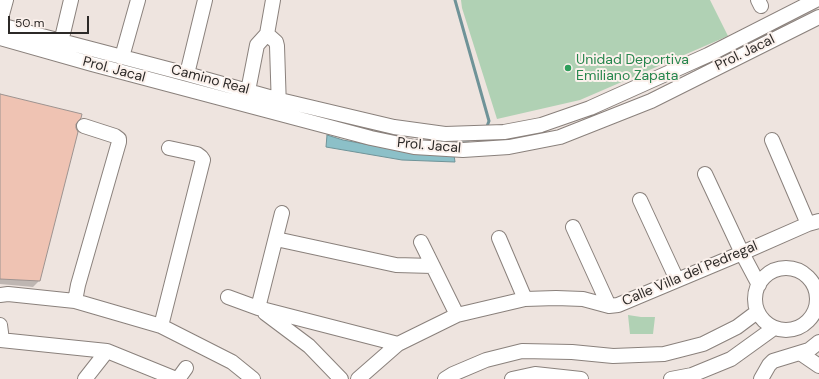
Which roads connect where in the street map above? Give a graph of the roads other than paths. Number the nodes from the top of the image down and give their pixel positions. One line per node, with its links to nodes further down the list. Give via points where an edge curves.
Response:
1 (6, 0): 8 (street)
2 (71, 0): 11 (street)
3 (138, 0): 13 (street)
4 (205, 0): 15 (street)
5 (273, 0): 9 (street)
6 (816, 0): 12 (street, Prol. Jacal)
7 (819, 17): 14 (street, Prol. Jacal)
8 (0, 24): 11 (street, Camino Real)
9 (267, 34): 16 (street, via 257,45); 17 (street, via 277,46)
10 (0, 38): 17 (street, Prol. Jacal)
11 (61, 42): 13 (street, Camino Real)
12 (708, 55): 14 (street); 17 (street, Prol. Jacal, via 590,108 541,126 504,132 445,134)
13 (122, 57): 15 (street, Camino Real)
14 (713, 69): 17 (street, Prol. Jacal, via 651,101 560,138 509,147 463,150 414,147 371,138)
15 (187, 74): 16 (street, Camino Real)
16 (248, 91): 17 (street, Camino Real)
17 (279, 107)
18 (84, 126): 36 (street, via 116,136 119,142)
19 (772, 140): 24 (street)
20 (169, 148): 43 (street, via 197,154 202,160)
21 (705, 174): 29 (street)
22 (640, 200): 31 (street)
23 (282, 213): 27 (street)
24 (813, 222): 29 (street, Calle Villa del Pedregal)
25 (573, 227): 37 (street)
26 (499, 238): 35 (street)
27 (276, 239): 30 (street, via 396,265); 39 (street)
28 (421, 242): 30 (street)
29 (742, 253): 31 (street, Calle Villa del Pedregal); 32 (street)
30 (432, 266): 41 (street)
31 (677, 280): 37 (street, Calle Villa del Pedregal, via 626,302)
32 (759, 285): 38 (street, via 764,277 774,270 787,268 799,271 810,278 816,290); 40 (street, via 754,300)
33 (0, 295): 36 (street)
34 (228, 297): 39 (street)
35 (525, 298): 37 (street, Calle Villa del Pedregal, via 583,300); 41 (street, Calle Villa del Pedregal)
36 (75, 301): 43 (street)
37 (609, 306)
38 (817, 306): 44 (street, via 807,322 797,328)
39 (258, 308): 47 (street); 55 (street, via 309,346)
40 (758, 312): 44 (street, via 765,322); 57 (street, via 737,327 703,344 664,354 613,356 522,351 486,360)
41 (457, 314): 47 (street, Calle Villa del Pedregal)
42 (0, 325): 45 (street)
43 (161, 326): 54 (street, via 232,362)
44 (774, 328): 60 (street, via 731,359 692,375)
45 (1, 340): 48 (street)
46 (819, 342): 49 (street)
47 (398, 344): 56 (street, Calle Villa del Pedregal)
48 (108, 351): 52 (street); 53 (street)
49 (800, 353): 50 (street); 61 (street, via 773,361)
50 (819, 366)
51 (186, 368): 53 (street)
52 (85, 379)
53 (177, 379)
54 (253, 379)
55 (341, 379)
56 (358, 379)
57 (445, 379)
58 (512, 379): 59 (street, via 535,374)
59 (581, 379)
60 (671, 379)
61 (761, 379)

